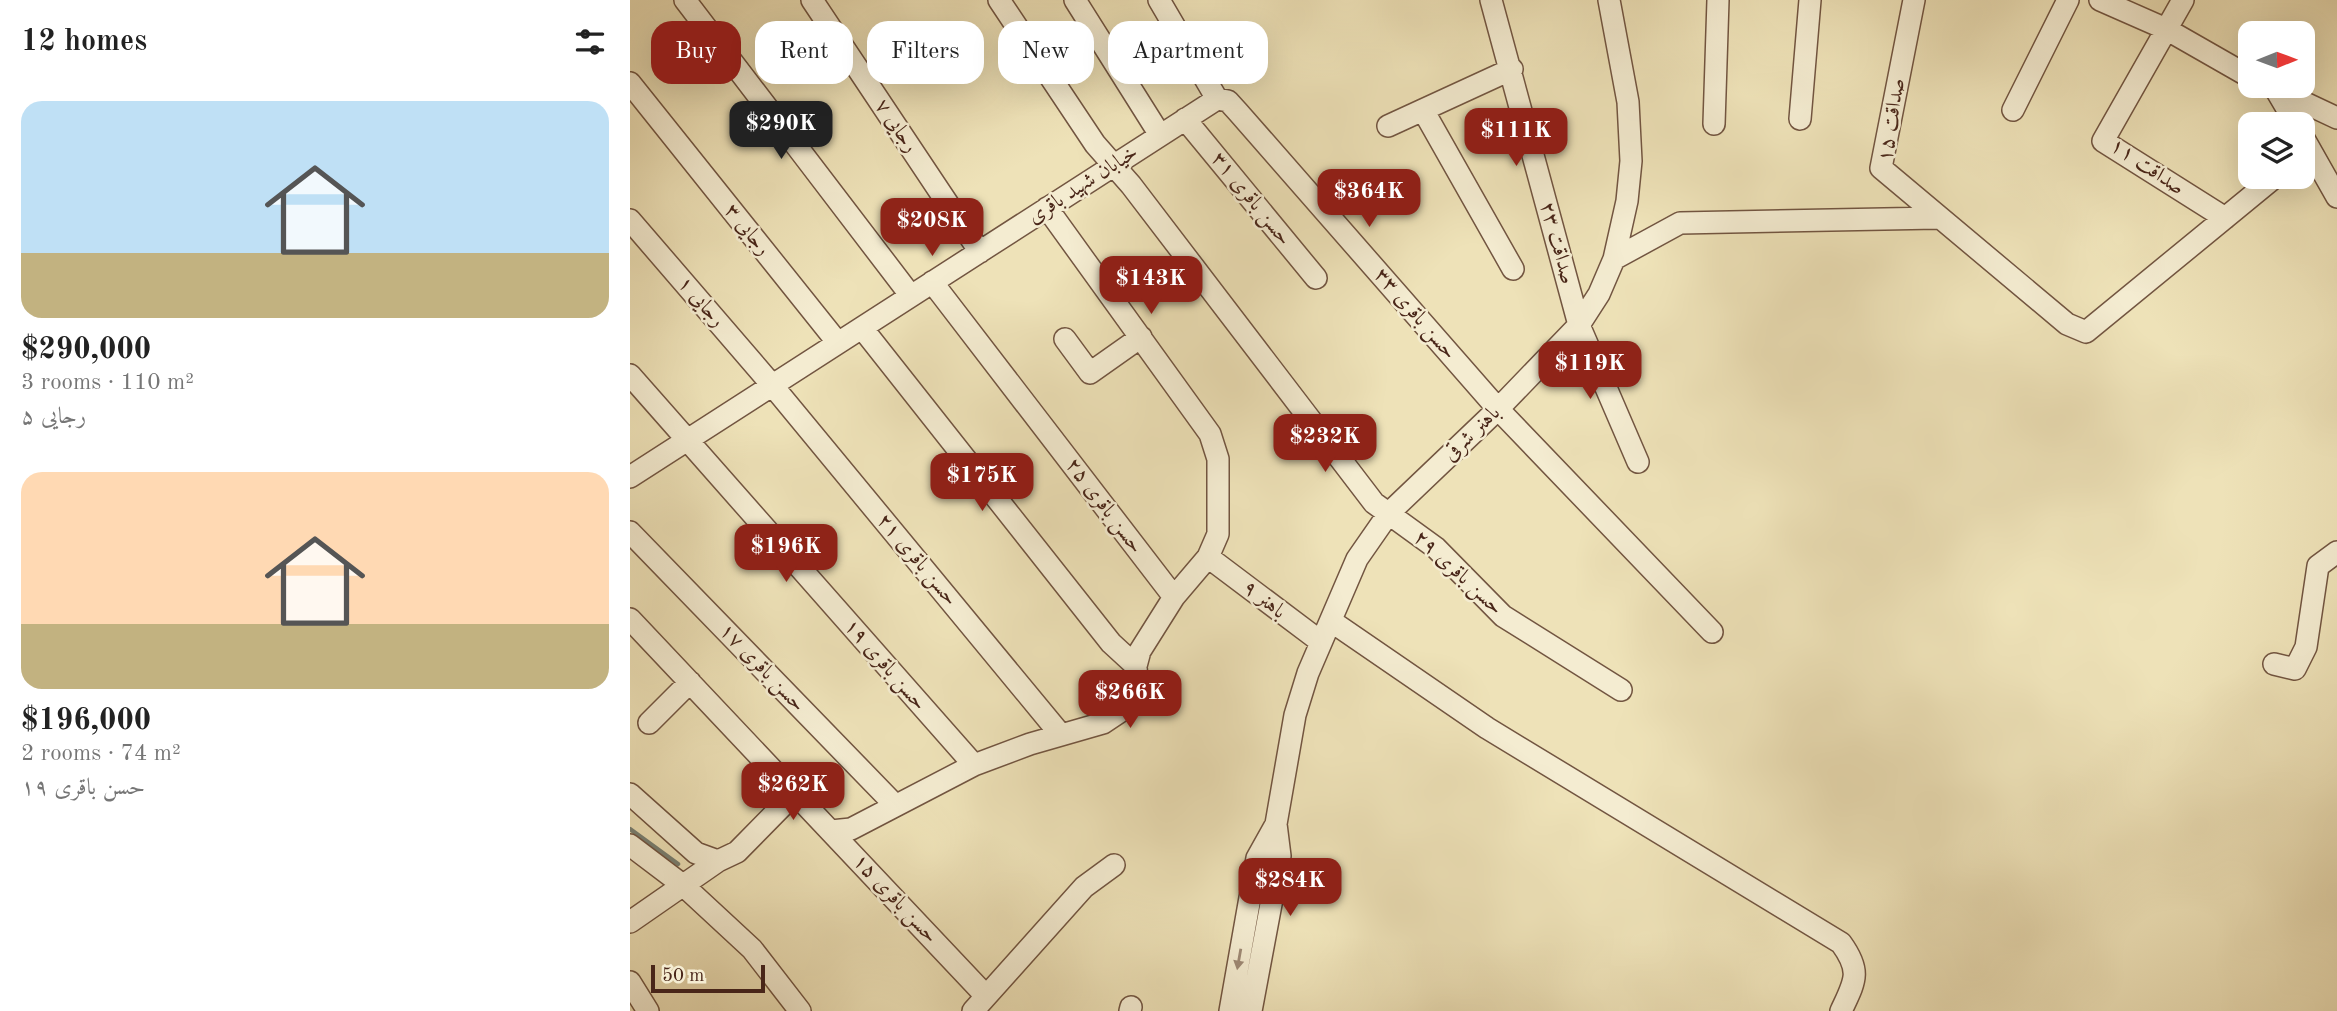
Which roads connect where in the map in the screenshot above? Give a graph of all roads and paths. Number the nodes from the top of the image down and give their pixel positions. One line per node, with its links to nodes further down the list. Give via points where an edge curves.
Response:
1 (685, 0): 41 (street)
2 (812, 0): 36 (street, رجایی ۷)
3 (999, 0): 29 (street, حسن باقری ۲۹, via 1095,145)
4 (1075, 0): 27 (street)
5 (1159, 0): 19 (street)
6 (1491, 0): 15 (street, صداقت ۲۳)
7 (1609, 0): 37 (street, باهنر شرقی, via 1628,102 1631,160)
8 (1718, 0): 25 (street)
9 (1810, 0): 22 (street)
10 (1914, 0): 33 (street, صداقت ۱۵, via 1881,168)
11 (2068, 0): 21 (street)
12 (2100, 0): 14 (street)
13 (2183, 0): 14 (street)
14 (2166, 29): 16 (street); 34 (street, صداقت ۱۱, via 2103,141)
15 (1512, 69): 20 (street); 42 (street, صداقت ۲۳)
16 (2238, 70)
17 (630, 83): 46 (street, رجایی ۳)
18 (2294, 98): 23 (street)
19 (1217, 99): 24 (street, خیابان شهید باقری); 49 (street, حسن باقری ۳۳, via 1228,101 1238,111)
20 (1423, 110): 26 (street); 38 (street)
21 (2013, 110)
22 (1800, 118)
23 (2337, 118)
24 (1185, 119): 27 (street, خیابان شهید باقری); 39 (street, حسن باقری ۳۱)
25 (1714, 124)
26 (1388, 126)
27 (1160, 135): 29 (street, خیابان شهید باقری)
28 (2315, 163): 31 (street)
29 (1114, 166): 32 (street, خیابان شهید باقری); 53 (street, حسن باقری ۲۹, via 1374,503)
30 (2260, 189): 34 (street)
31 (2337, 197)
32 (1048, 208): 36 (street, خیابان شهید باقری); 44 (street)
33 (1937, 218): 34 (street, via 2067,324 2086,332); 37 (street, via 1680,223)
34 (2225, 218)
35 (630, 220): 48 (street, رجایی ۱)
36 (979, 252): 40 (street, خیابان شهید باقری)
37 (1614, 258): 42 (street, باهنر شرقی)
38 (1513, 269)
39 (1316, 278)
40 (932, 282): 41 (street, خیابان شهید باقری); 57 (street, حسن باقری ۲۵)
41 (911, 296): 43 (street, خیابان شهید باقری)
42 (1579, 325): 49 (street, باهنر شرقی); 51 (street, صداقت ۲۳)
43 (862, 328): 46 (street, خیابان شهید باقری); 63 (street, via 1111,643)
44 (1140, 337): 45 (street, via 1090,373); 56 (street, via 1215,446 1220,520)
45 (1065, 339)
46 (838, 343): 48 (street, خیابان شهید باقری)
47 (630, 375): 50 (street, حسن باقری ۱۹)
48 (772, 385): 50 (street, خیابان شهید باقری); 67 (street, حسن باقری ۲۱)
49 (1498, 409): 53 (street, باهنر شرقی); 60 (street, حسن باقری ۳۳)
50 (687, 440): 52 (street, خیابان شهید باقری); 68 (street, حسن باقری ۱۹)
51 (1638, 462)
52 (630, 477)
53 (1389, 513): 59 (street, باهنر شرقی, via 1357,559); 65 (street, حسن باقری ۲۹, via 1436,548 1503,616)
54 (630, 532): 71 (street, حسن باقری ۱۷)
55 (2337, 552): 62 (street, via 2318,566 2306,647 2295,669)
56 (1208, 556): 57 (street); 61 (street, باهنر ۹)
57 (1174, 597): 63 (street, via 1140,651)
58 (630, 618): 64 (street, حسن باقری ۱۵)
59 (1331, 621): 61 (street, باهنر شرقی); 85 (street, via 1487,728 1841,943 1852,958 1857,978)
60 (1712, 632)
61 (1321, 642): 72 (street, باهنر شرقی, via 1295,715)
62 (2274, 664)
63 (1136, 666): 67 (street, via 1138,683 1124,709 1103,723)
64 (690, 682): 66 (street); 69 (street, حسن باقری ۱۵)
65 (1621, 690)
66 (649, 723)
67 (1061, 735): 68 (street)
68 (974, 765): 71 (street)
69 (795, 793): 73 (street, حسن باقری ۱۵); 75 (street, via 737,852)
70 (630, 794): 75 (street, via 696,853)
71 (894, 804): 73 (street, via 851,829)
72 (1276, 824): 83 (street, باهنر شرقی, one-way to 83, via 1257,858); 84 (street, باهنر شرقی, via 1280,856)
73 (831, 831): 80 (street, حسن باقری ۱۵)
74 (630, 845): 77 (street)
75 (718, 861): 77 (street)
76 (1114, 865): 80 (street, via 1084,887)
77 (684, 886): 78 (street); 82 (street, via 752,949)
78 (630, 922)
79 (630, 982): 81 (street)
80 (980, 1004)
81 (648, 1011)
82 (800, 1011)
83 (1230, 1011)
84 (1251, 1011)
85 (1841, 1011)

